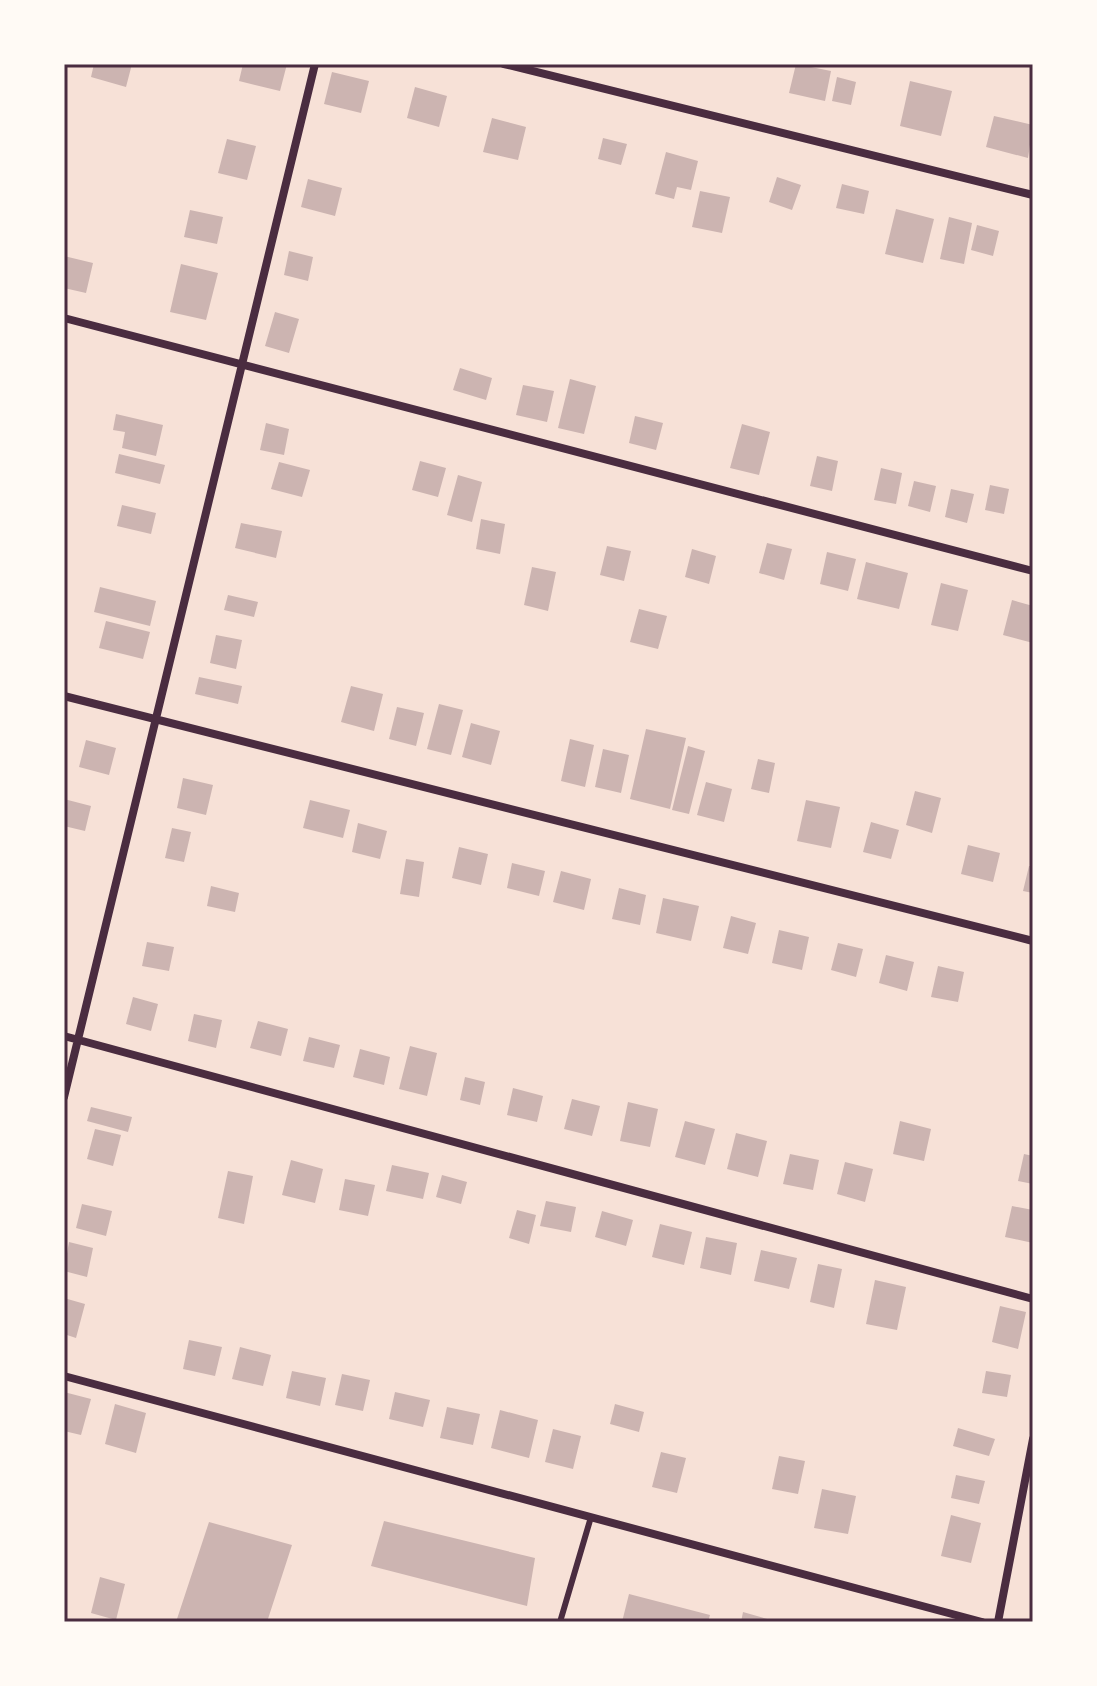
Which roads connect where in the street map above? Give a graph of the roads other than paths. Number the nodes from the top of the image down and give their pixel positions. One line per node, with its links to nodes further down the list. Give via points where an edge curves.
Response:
1 (315, 64): 5 (street)
2 (504, 64): 3 (street)
3 (1033, 195)
4 (64, 318): 5 (street)
5 (242, 363): 6 (street); 8 (street)
6 (1033, 571)
7 (64, 696): 8 (street)
8 (156, 719): 9 (street); 11 (street)
9 (1033, 941)
10 (64, 1036): 11 (street)
11 (78, 1040): 12 (street); 13 (street)
12 (64, 1097)
13 (1033, 1299)
14 (64, 1376): 16 (street)
15 (1033, 1439): 19 (street)
16 (591, 1517): 17 (lane); 18 (street)
17 (560, 1622)
18 (982, 1622)
19 (998, 1622)

